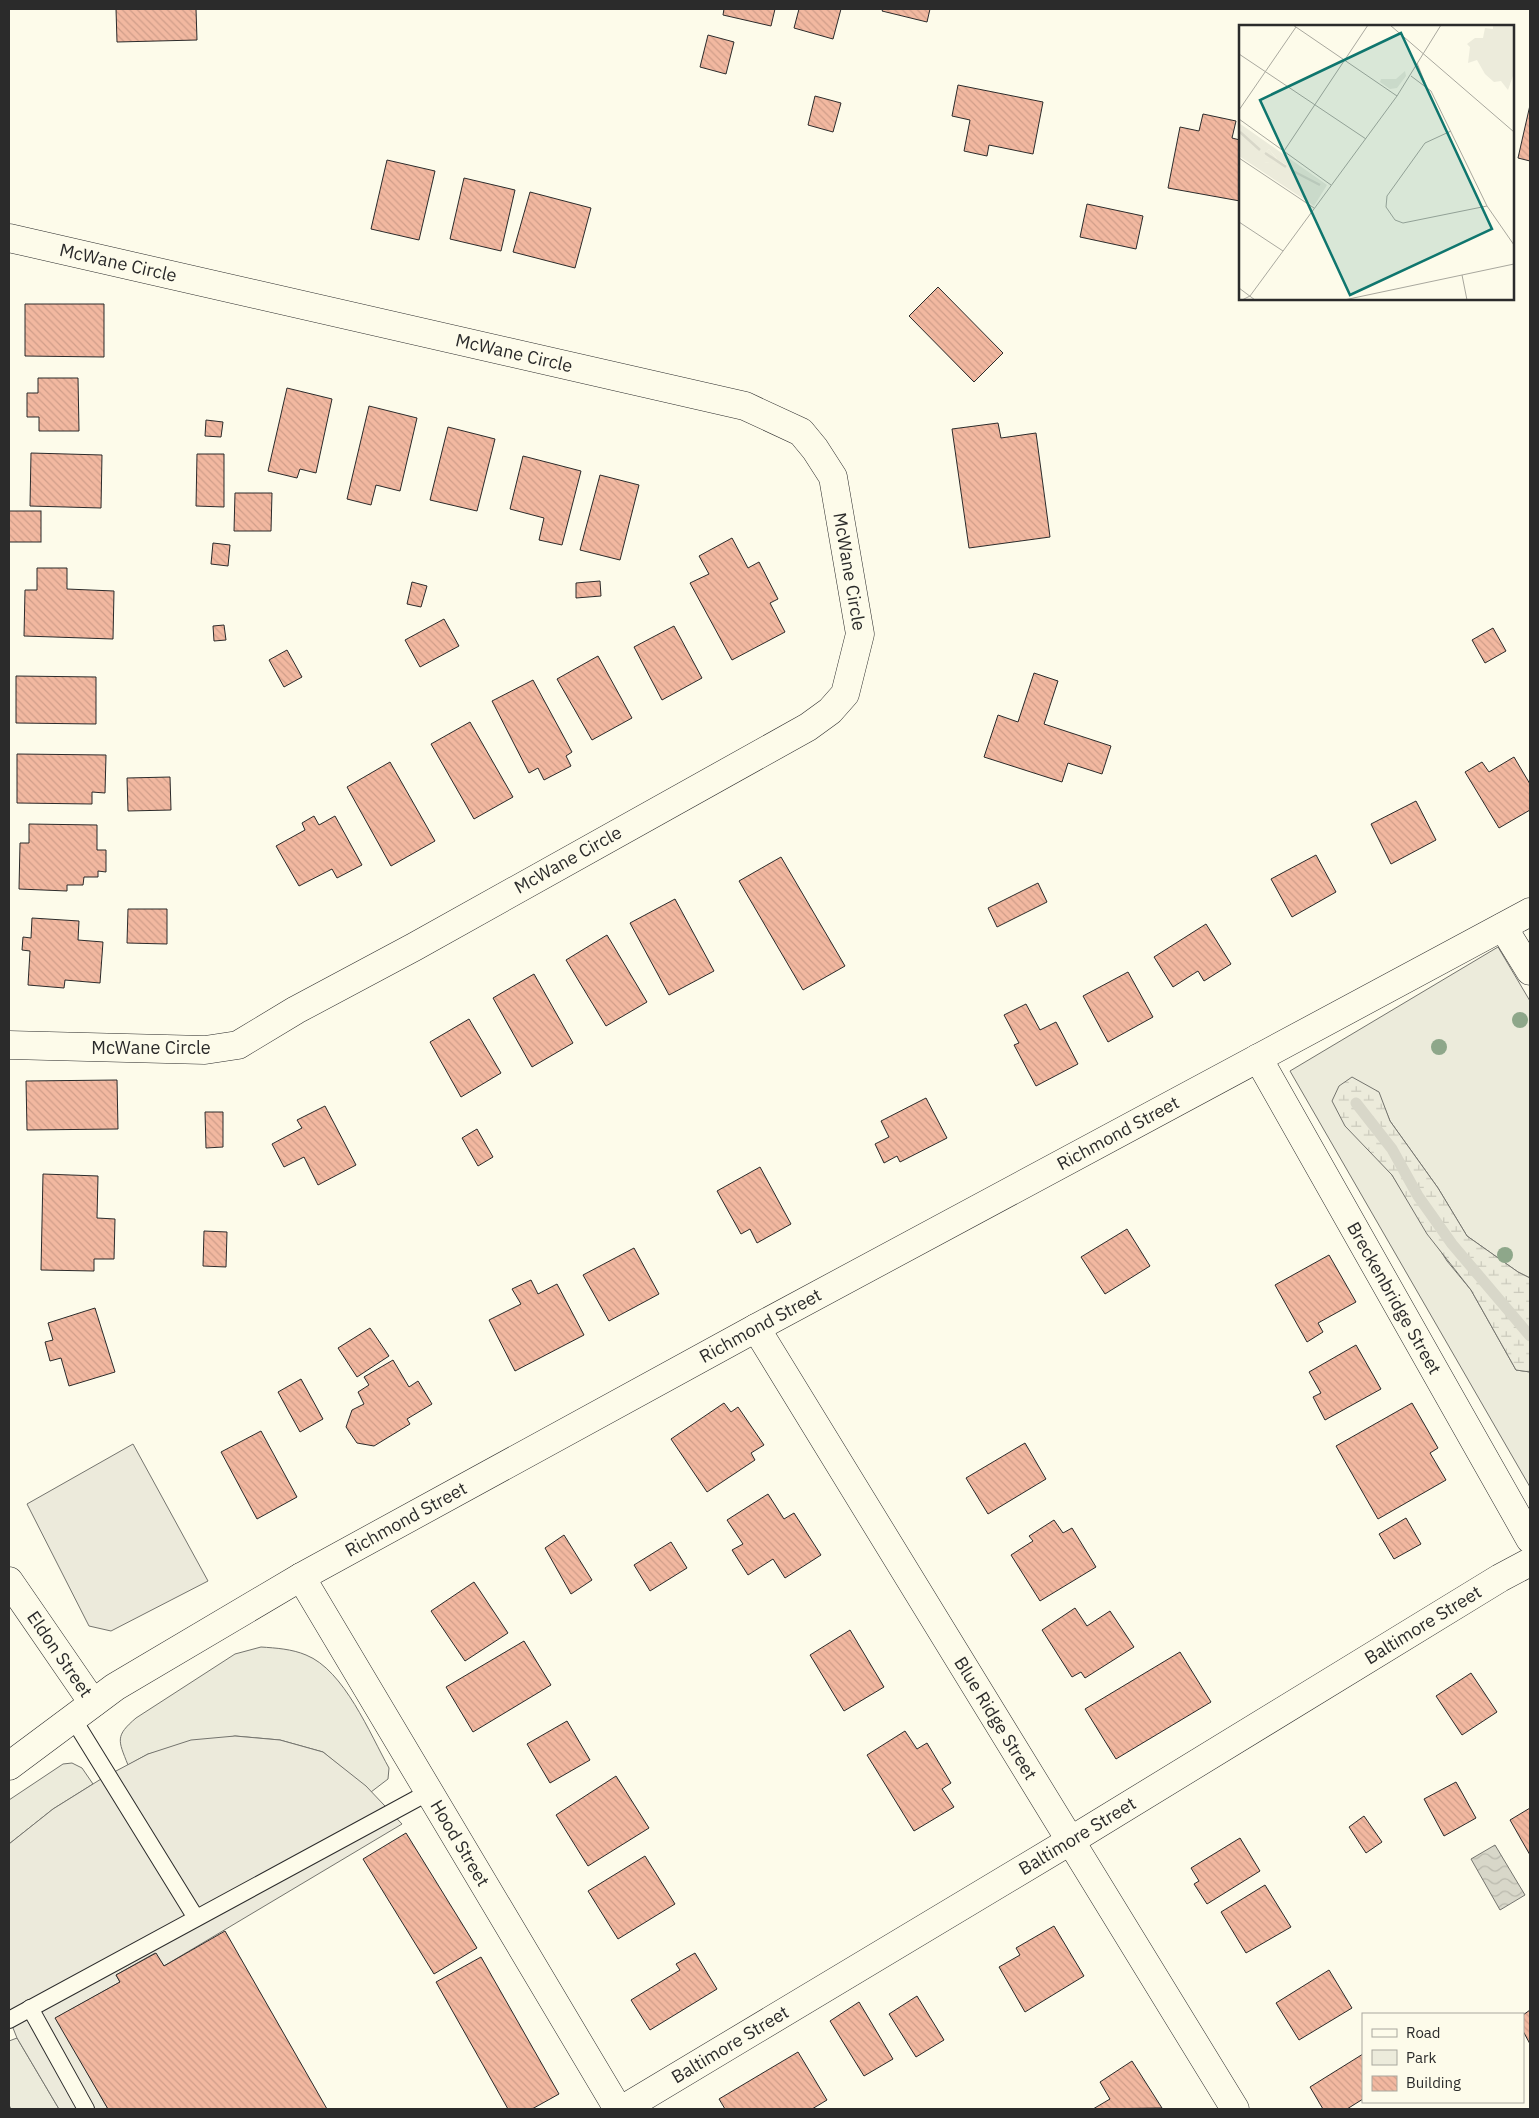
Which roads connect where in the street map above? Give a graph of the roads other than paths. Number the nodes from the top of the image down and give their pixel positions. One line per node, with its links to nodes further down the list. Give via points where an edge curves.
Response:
1 (9, 238): 5 (street, McWane Circle, via 745,406 778,420 801,432 833,478 860,634 845,694 830,711 808,727 238,1045 205,1050)
2 (1530, 912): 3 (street, Richmond Street)
3 (1503, 927): 4 (street); 6 (street, Richmond Street)
4 (1530, 971)
5 (9, 1045)
6 (1258, 1058): 7 (street, Richmond Street); 8 (street, Breckenbridge Street)
7 (756, 1328): 10 (street, Richmond Street); 15 (street, Blue Ridge Street)
8 (1530, 1539)
9 (1530, 1562): 15 (street, Baltimore Street)
10 (301, 1577): 12 (street, Richmond Street, via 115,1687); 14 (street, Hood Street)
11 (9, 1580): 12 (street, Eldon Street)
12 (83, 1710): 13 (street, Richmond Street); 16 (lane)
13 (9, 1766)
14 (429, 1792): 16 (lane); 20 (street, Hood Street)
15 (1070, 1841): 21 (street, Baltimore Street); 22 (street, Blue Ridge Street)
16 (196, 1918): 17 (lane)
17 (30, 2008): 18 (lane); 19 (lane)
18 (9, 2020)
19 (86, 2109)
20 (618, 2109)
21 (623, 2109)
22 (1235, 2109)

